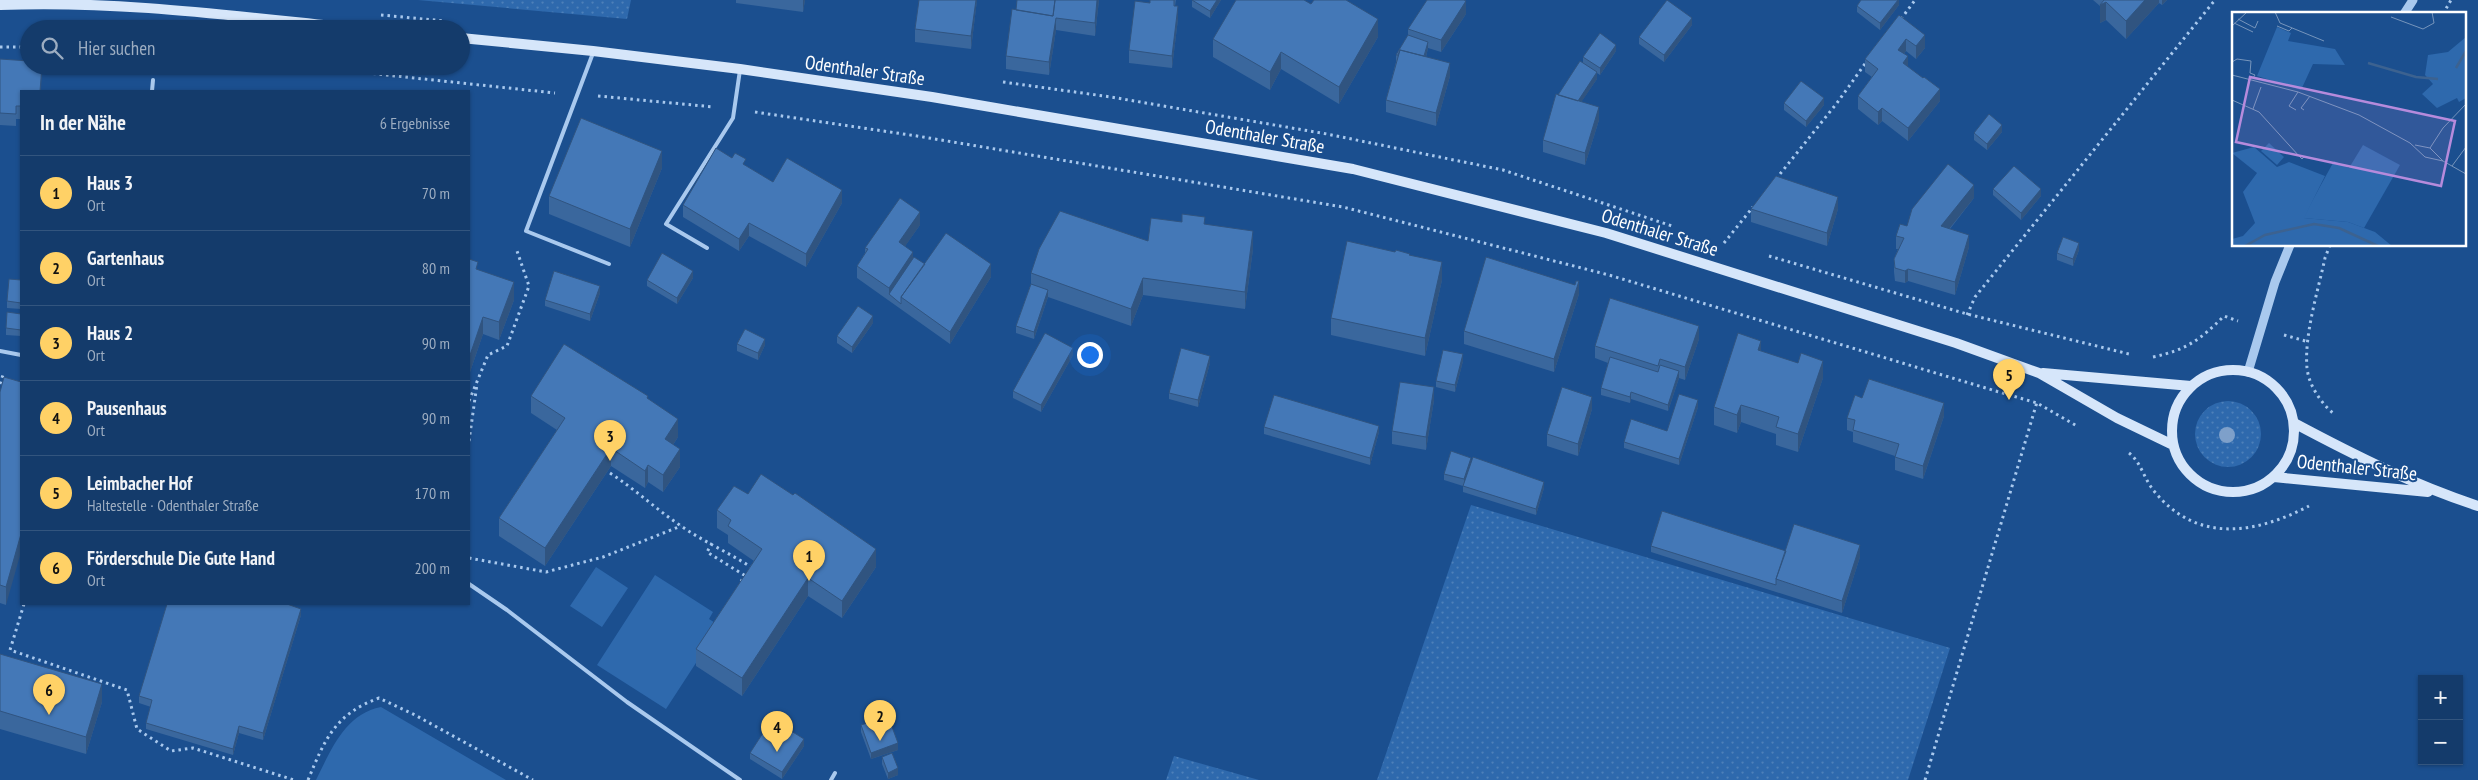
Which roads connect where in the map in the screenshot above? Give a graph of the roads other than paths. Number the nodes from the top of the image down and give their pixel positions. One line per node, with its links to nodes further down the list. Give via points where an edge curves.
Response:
1 (2413, 0): 4 (street)
2 (42, 2): 3 (main road); 5 (main road)
3 (0, 6)
4 (2405, 12)
5 (266, 20)
6 (470, 39): 7 (main road, Odenthaler Straße)
7 (593, 51): 8 (main road, Odenthaler Straße); 13 (lane, via 526,231)
8 (740, 69): 12 (lane, via 733,118 666,224); 17 (main road, Odenthaler Straße, via 932,97 1353,169 1606,232 1956,343)
9 (153, 80): 10 (lane)
10 (152, 90)
11 (2290, 246): 16 (street, via 2275,282)
12 (708, 248)
13 (609, 264)
14 (0, 351): 15 (lane)
15 (20, 356)
16 (2248, 372): 18 (main road, via 2228,370 2208,375); 19 (main road, via 2270,382 2286,400)
17 (2039, 373): 18 (main road, Odenthaler Straße); 20 (main road, Odenthaler Straße, via 2117,418)
18 (2191, 386): 20 (main road, via 2178,403 2172,423)
19 (2294, 423): 21 (main road, via 2293,443 2286,462); 22 (main road, Odenthaler Straße)
20 (2173, 444): 21 (main road, via 2181,464 2195,480 2214,490 2235,493 2256,488)
21 (2274, 477): 22 (main road, Odenthaler Straße)
22 (2436, 493): 23 (main road, Odenthaler Straße)
23 (2478, 506)
24 (470, 585): 26 (lane, via 627,702)
25 (836, 773): 27 (lane)
26 (740, 780)
27 (831, 780)

